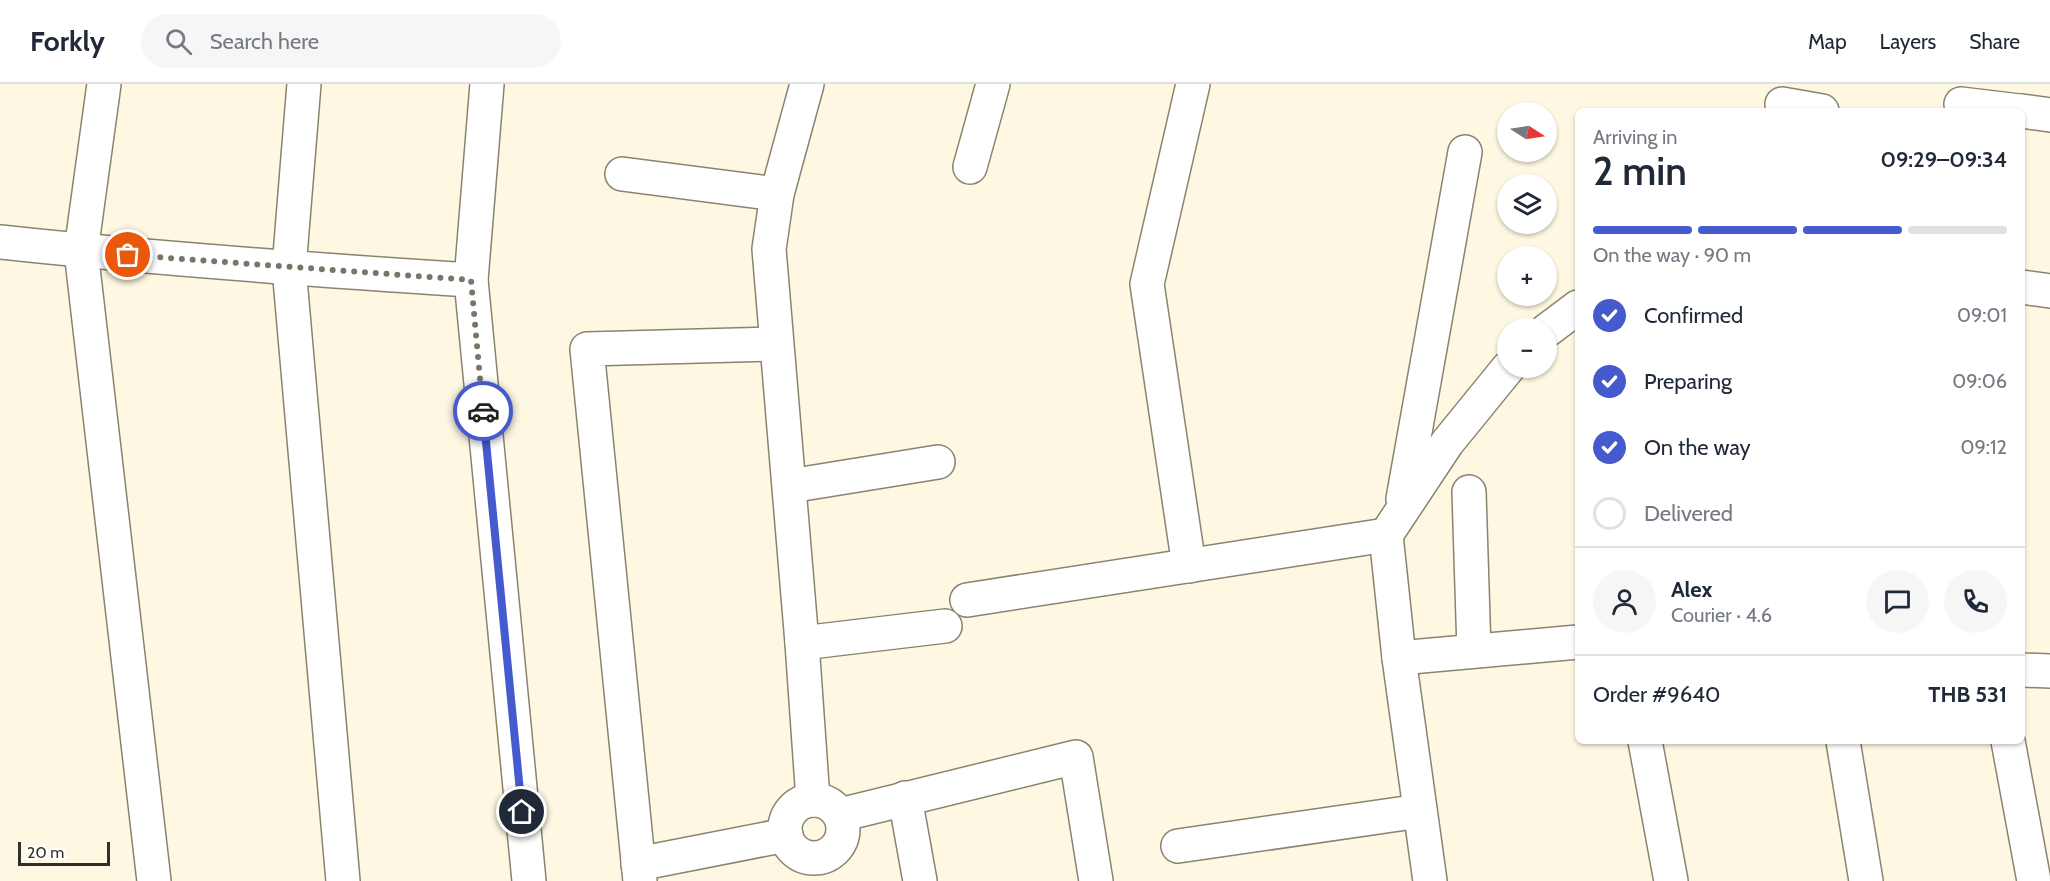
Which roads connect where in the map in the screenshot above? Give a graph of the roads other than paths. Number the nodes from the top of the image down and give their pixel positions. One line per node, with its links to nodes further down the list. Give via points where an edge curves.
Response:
1 (104, 84): 18 (street)
2 (304, 84): 19 (street)
3 (487, 84): 20 (street)
4 (807, 84): 16 (street)
5 (993, 84): 14 (street)
6 (1193, 84): 31 (street, via 1147,284)
7 (1783, 100): 9 (street)
8 (1962, 100): 10 (street)
9 (1811, 108)
10 (2004, 108)
11 (2025, 112): 12 (street)
12 (2050, 115)
13 (1465, 152): 30 (street)
14 (970, 167)
15 (622, 174): 16 (street)
16 (777, 194): 25 (street, via 769,249)
17 (0, 242): 18 (street)
18 (81, 251): 19 (street); 50 (street)
19 (289, 268): 20 (street); 51 (street)
20 (471, 280): 52 (street)
21 (2025, 287): 22 (street)
22 (2050, 291)
23 (1575, 309): 24 (street)
24 (1557, 323)
25 (776, 344): 28 (street); 49 (street, via 587,349)
26 (1500, 378): 30 (street, via 1447,443)
27 (938, 462): 28 (street)
28 (789, 486): 35 (street)
29 (1469, 492): 36 (street)
30 (1393, 524): 31 (street); 37 (street)
31 (1189, 566): 32 (street)
32 (967, 600)
33 (945, 626): 35 (street)
34 (1575, 642): 36 (street)
35 (802, 643): 44 (street)
36 (1474, 651): 37 (street)
37 (1399, 658): 45 (street)
38 (2025, 670): 39 (street)
39 (2050, 671)
40 (1646, 744): 56 (street)
41 (1843, 744): 57 (street)
42 (2008, 744): 58 (street)
43 (906, 798): 44 (street); 53 (street); 54 (street, via 1076,758)
44 (827, 808): 46 (street, via 797,805 787,818); 48 (street, via 844,832)
45 (1420, 811): 47 (street); 55 (street)
46 (786, 835): 48 (street, via 794,850); 49 (street)
47 (1178, 846)
48 (825, 869)
49 (639, 873)
50 (154, 881)
51 (343, 881)
52 (529, 881)
53 (920, 881)
54 (1096, 881)
55 (1430, 881)
56 (1671, 881)
57 (1866, 881)
58 (2034, 881)

